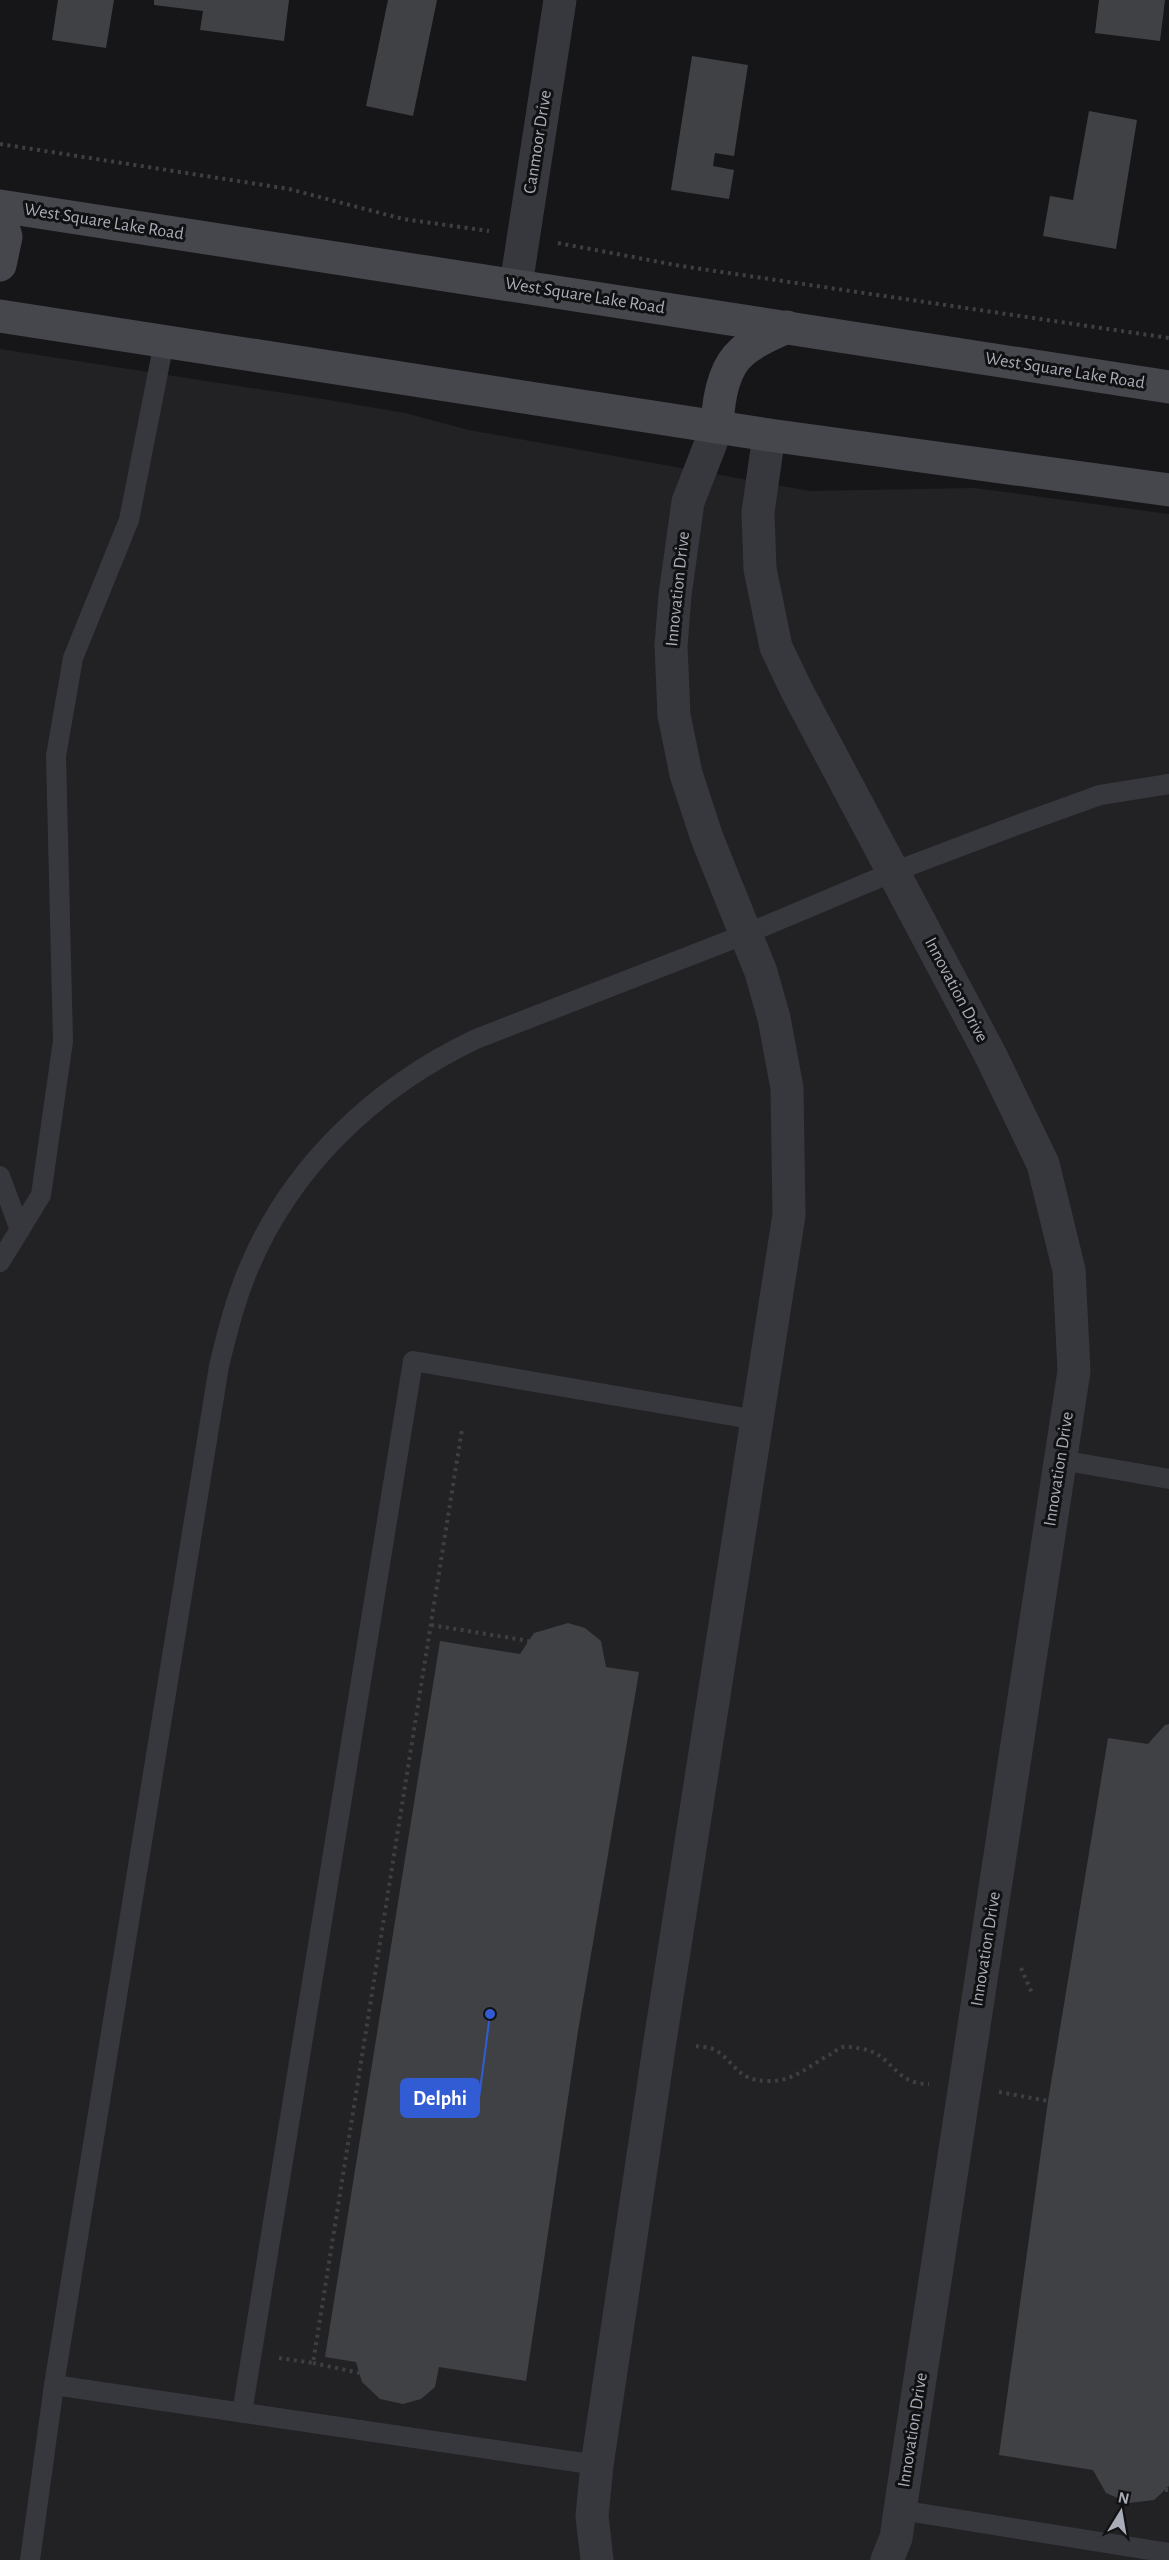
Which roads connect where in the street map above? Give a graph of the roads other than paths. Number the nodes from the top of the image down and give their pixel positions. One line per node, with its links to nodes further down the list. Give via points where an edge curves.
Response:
1 (560, 0): 5 (street, Canmoor Drive)
2 (0, 206): 5 (main road, West Square Lake Road)
3 (0, 215): 4 (main road, via 6,237)
4 (0, 265)
5 (516, 285): 7 (main road, West Square Lake Road)
6 (0, 316): 8 (main road)
7 (787, 327): 9 (main road, West Square Lake Road); 10 (main road, via 741,353 723,388)
8 (164, 342): 10 (main road); 17 (lane, via 129,520 73,658 56,756 63,1041 41,1195)
9 (1169, 387)
10 (717, 427): 11 (main road); 15 (street, Innovation Drive, via 686,513 671,646 674,715 686,774 707,838)
11 (769, 435): 12 (main road); 14 (street, Innovation Drive, via 758,513 759,558 776,647)
12 (1169, 490)
13 (1169, 784): 14 (lane, via 1100,795)
14 (893, 872): 15 (lane); 20 (street, Innovation Drive, via 991,1056 1043,1164 1069,1270 1074,1371)
15 (746, 934): 19 (street, Innovation Drive, via 774,1018 787,1100 789,1215); 22 (lane, via 476,1039 397,1083 331,1141 303,1174 248,1269 219,1366)
16 (0, 1176): 17 (lane)
17 (20, 1230): 18 (lane)
18 (0, 1262)
19 (757, 1420): 23 (lane, via 412,1361); 24 (street, Innovation Drive)
20 (1061, 1460): 21 (lane); 25 (street, Innovation Drive)
21 (1169, 1479)
22 (54, 2385): 23 (lane); 27 (lane)
23 (242, 2413): 24 (lane)
24 (597, 2465): 28 (street, Innovation Drive, via 592,2516)
25 (900, 2510): 26 (lane); 29 (street, Innovation Drive, via 896,2538)
26 (1169, 2553)
27 (30, 2560)
28 (597, 2560)
29 (887, 2560)

